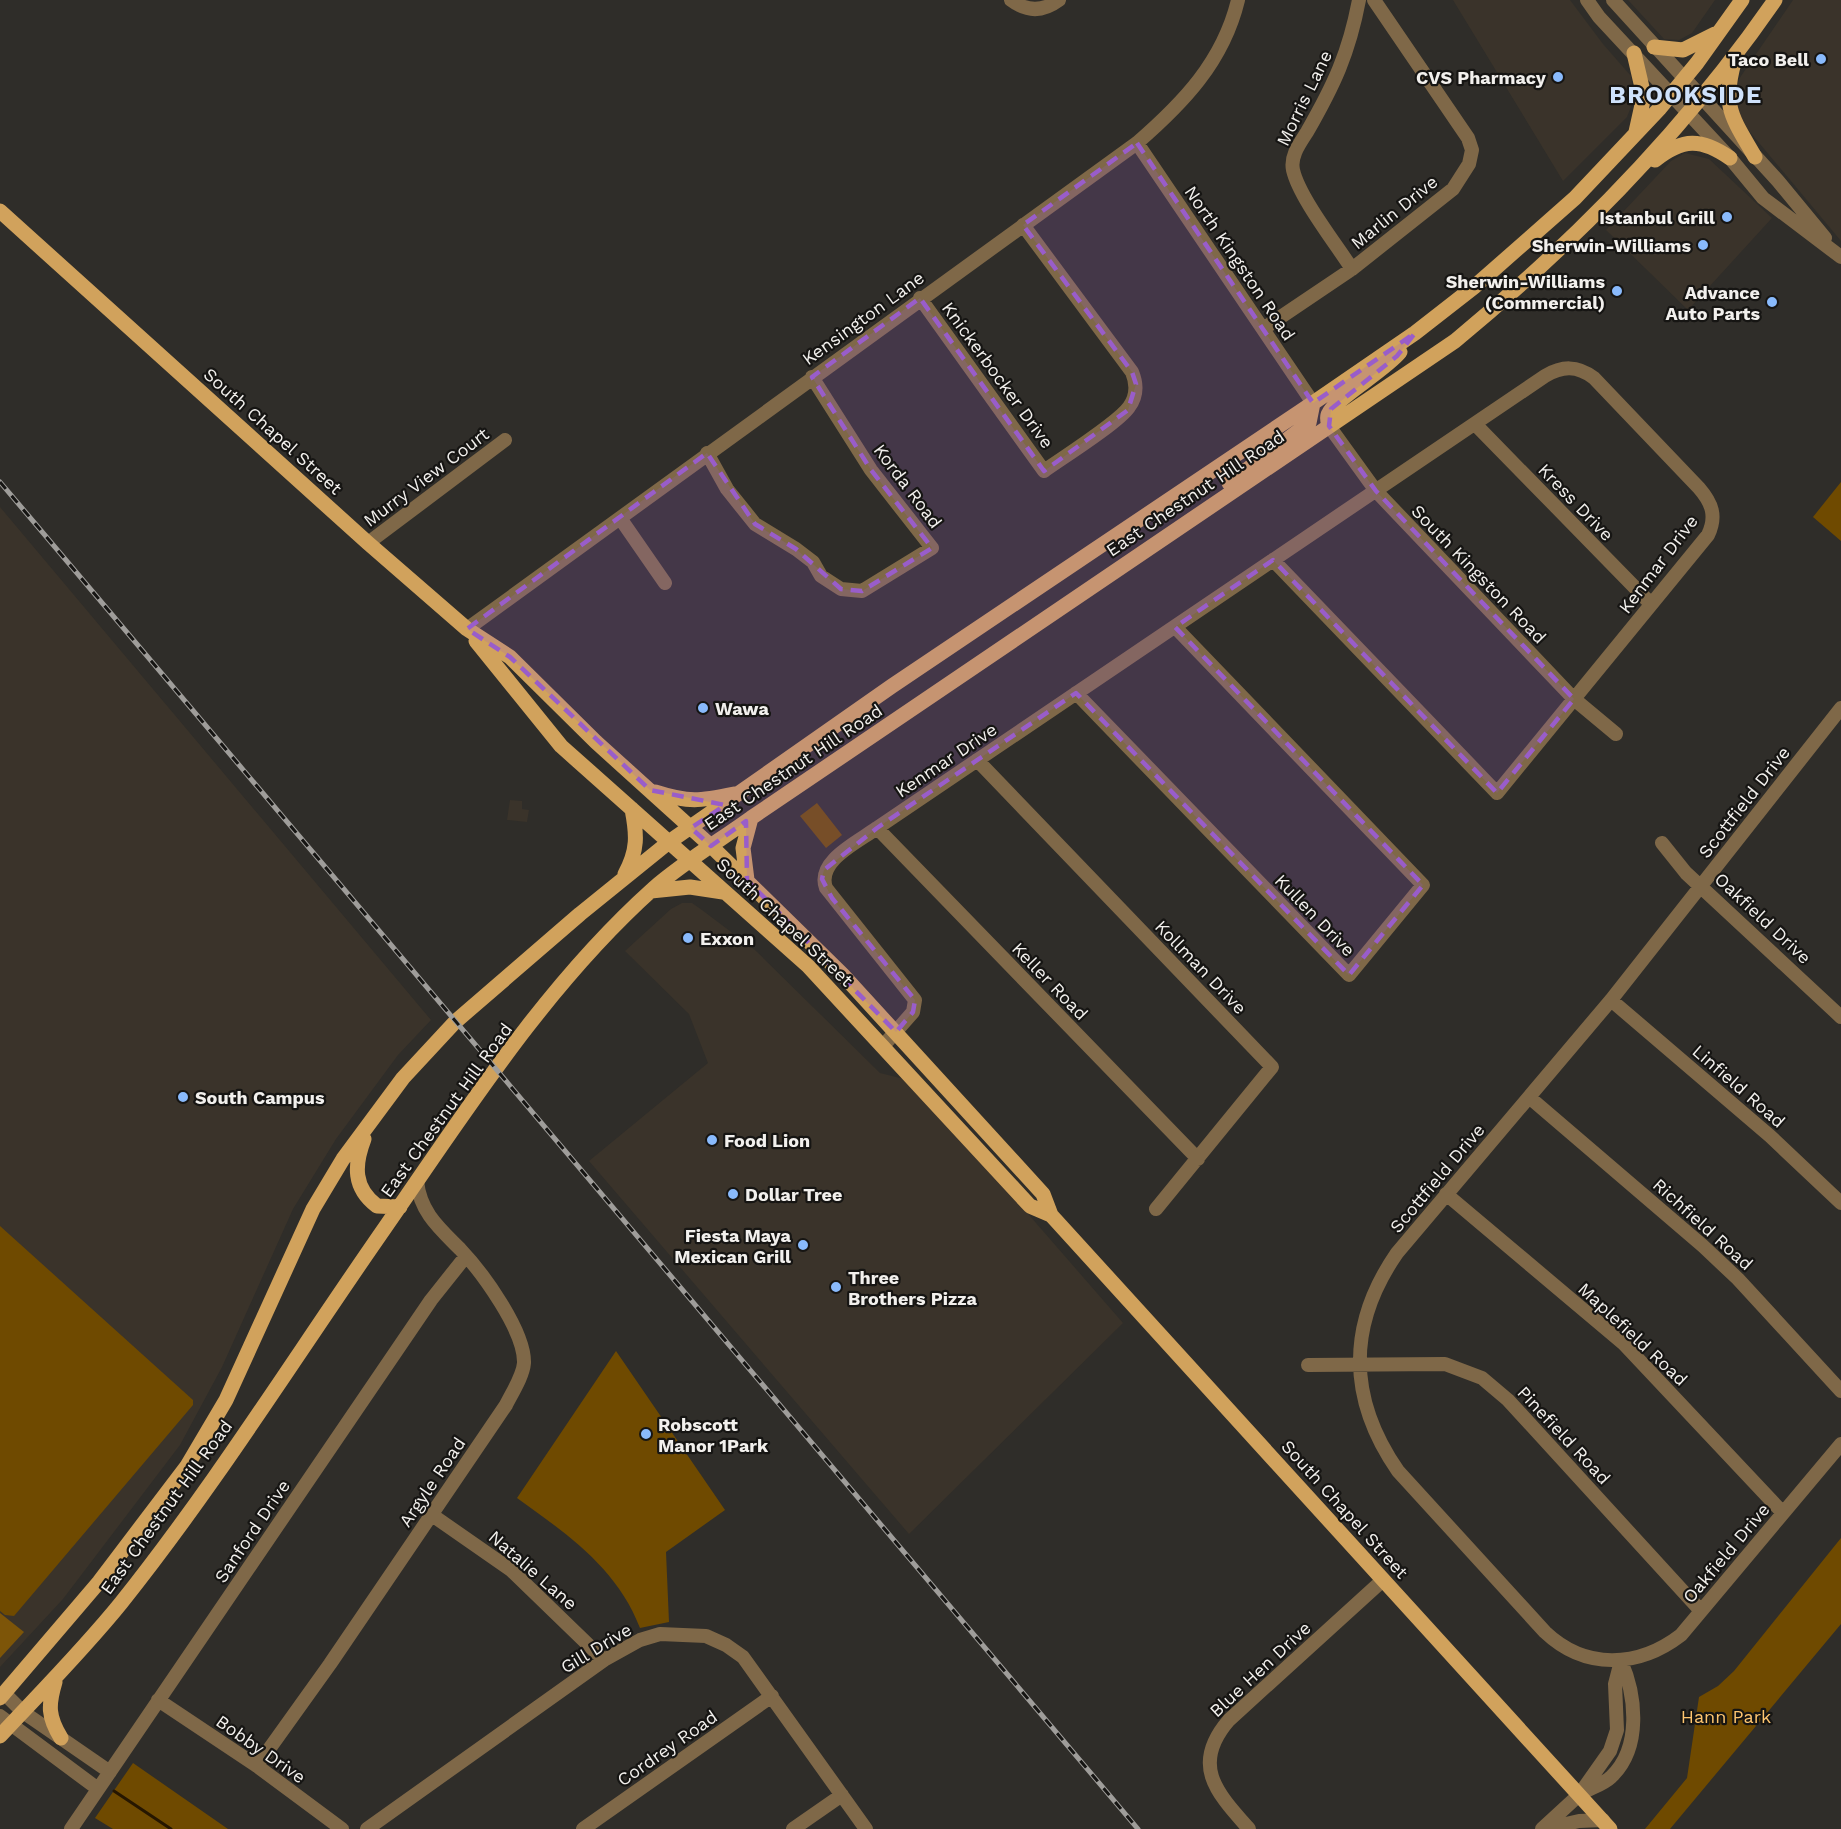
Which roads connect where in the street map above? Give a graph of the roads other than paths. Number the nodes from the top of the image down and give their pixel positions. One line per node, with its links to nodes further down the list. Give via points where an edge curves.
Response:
1 (1011, 0): 2 (street, via 1031,10 1050,7)
2 (1059, 0)
3 (1359, 0): 26 (street, Morris Lane, via 1352,37 1336,82 1297,148 1293,168 1299,185)
4 (1374, 0): 26 (street, Marlin Drive, via 1468,138 1472,150 1469,164 1453,189)
5 (1587, 0): 13 (street)
6 (1613, 0): 11 (street)
7 (1742, 0): 10 (main road, East Chestnut Hill Road)
8 (1775, 0): 12 (main road, East Chestnut Hill Road)
9 (1233, 2): 19 (street, Kensington Lane, via 1216,54 1200,80 1181,104)
10 (1722, 29): 11 (main road, via 1683,50); 14 (main road, East Chestnut Hill Road)
11 (1654, 47): 14 (street)
12 (1737, 51): 16 (main road, East Chestnut Hill Road); 20 (main road, via 1727,98)
13 (1634, 53): 15 (street); 18 (main road, via 1644,96)
14 (1685, 79): 15 (main road, East Chestnut Hill Road); 16 (street)
15 (1672, 94): 17 (street); 18 (main road, East Chestnut Hill Road)
16 (1702, 98): 17 (main road, East Chestnut Hill Road); 20 (street)
17 (1689, 113): 21 (street); 22 (main road, East Chestnut Hill Road)
18 (1635, 135): 29 (main road, East Chestnut Hill Road, via 1533,237)
19 (1137, 143): 24 (street, Kensington Lane); 28 (street, North Kingston Road)
20 (1755, 157): 25 (street)
21 (1730, 158): 22 (main road, via 1713,146 1682,144); 25 (street, via 1763,198)
22 (1626, 181): 33 (main road, East Chestnut Hill Road, via 1530,278 1472,327)
23 (0, 211): 39 (main road, South Chapel Street)
24 (1023, 225): 27 (street, Kensington Lane); 27 (street, Knickerbocker Drive, via 1132,372 1136,384 1128,410 1044,471)
25 (1840, 256)
26 (1352, 269): 28 (street, Marlin Drive)
27 (920, 298): 30 (street, Kensington Lane)
28 (1263, 330): 31 (street, North Kingston Road)
29 (1415, 333): 31 (main road, East Chestnut Hill Road); 33 (main road, via 1397,356 1331,409)
30 (812, 377): 35 (street, Kensington Lane); 35 (street, Korda Road, via 871,470 932,548 862,591 841,589 821,576 813,562 796,549 755,524 727,489)
31 (1313, 403): 37 (main road, via 1309,423 1228,483); 51 (main road, East Chestnut Hill Road)
32 (1475, 424): 36 (street, Kenmar Drive); 42 (street, Kress Drive); 42 (street, Kenmar Drive, via 1555,370 1575,368 1594,378 1707,497 1714,515 1708,535)
33 (1329, 426): 36 (street, South Kingston Road); 37 (main road, East Chestnut Hill Road)
34 (505, 440): 39 (street, Murry View Court)
35 (707, 453): 38 (street, Kensington Lane)
36 (1376, 491): 40 (street, Kenmar Drive); 46 (street, South Kingston Road)
37 (1195, 517): 53 (main road, East Chestnut Hill Road)
38 (620, 518): 41 (street); 44 (street, Kensington Lane)
39 (368, 543): 44 (main road, South Chapel Street)
40 (1273, 560): 43 (street, Kenmar Drive); 46 (street, Kenmar Drive, via 1497,793)
41 (665, 583)
42 (1651, 604): 46 (street, Kenmar Drive)
43 (1175, 627): 45 (street, Kenmar Drive); 45 (street, Kullen Drive, via 1423,885 1349,975)
44 (467, 629): 50 (main road, South Chapel Street, via 510,657); 52 (main road, South Chapel Street, via 561,746)
45 (1076, 693): 49 (street, Kenmar Drive)
46 (1574, 699): 48 (street, South Kingston Road)
47 (1841, 708): 62 (street, Scottfield Drive)
48 (1616, 734)
49 (977, 760): 55 (street, Kenmar Drive); 71 (street, Kollman Drive, via 1272,1067)
50 (650, 790): 51 (main road, via 697,801); 54 (main road, South Chapel Street)
51 (743, 792): 54 (main road, East Chestnut Hill Road)
52 (632, 808): 56 (main road, South Chapel Street); 60 (main road, via 638,840)
53 (751, 818): 58 (main road, East Chestnut Hill Road); 61 (main road, via 743,848)
54 (691, 828): 56 (main road, East Chestnut Hill Road); 58 (main road, South Chapel Street)
55 (877, 828): 67 (street, Kenmar Drive, via 832,861 822,879 832,898 915,1000 913,1012); 71 (street, Keller Road)
56 (669, 842): 59 (main road, South Chapel Street); 60 (main road, East Chestnut Hill Road)
57 (1662, 843): 62 (street, Oakfield Drive, via 1677,864)
58 (711, 846): 59 (main road, East Chestnut Hill Road); 61 (main road, South Chapel Street)
59 (690, 861): 63 (main road, East Chestnut Hill Road); 64 (main road, South Chapel Street)
60 (624, 878): 70 (main road, East Chestnut Hill Road, via 455,1023)
61 (747, 880): 67 (main road, South Chapel Street)
62 (1702, 885): 65 (street, Scottfield Drive); 66 (street, Oakfield Drive)
63 (651, 891): 64 (main road, via 690,887); 72 (main road, East Chestnut Hill Road, via 558,989)
64 (726, 893): 68 (main road, South Chapel Street, via 808,966)
65 (1611, 1000): 69 (street, Scottfield Drive); 74 (street, Linfield Road, via 1770,1136)
66 (1841, 1017)
67 (896, 1032): 68 (street, Kenmar Drive); 78 (main road, South Chapel Street, via 1043,1194)
68 (883, 1046): 78 (main road, South Chapel Street, via 1030,1206)
69 (1529, 1097): 73 (street, Scottfield Drive); 82 (street, Richfield Road, via 1710,1252)
70 (371, 1119): 75 (main road, via 358,1155 356,1173 360,1188 377,1206); 91 (main road, East Chestnut Hill Road, via 313,1209 226,1400 199,1448 99,1582)
71 (1198, 1159): 76 (street, Kollman Drive)
72 (417, 1181): 75 (main road, East Chestnut Hill Road); 77 (street, Argyle Road)
73 (1446, 1194): 80 (street, Scottfield Drive, via 1397,1253 1379,1282 1363,1324); 84 (street, Maplefield Road, via 1631,1351)
74 (1841, 1203)
75 (400, 1207): 77 (street); 90 (main road, East Chestnut Hill Road, via 176,1530)
76 (1156, 1209)
77 (426, 1214): 79 (street, Argyle Road)
78 (1051, 1215): 86 (main road, South Chapel Street)
79 (466, 1256): 85 (street, Argyle Road, via 515,1325 524,1364 506,1405); 93 (street, Sanford Drive, via 431,1300)
80 (1360, 1364): 81 (street, Pinefield Road); 87 (street, Pinefield Road, via 1445,1364 1490,1384); 89 (street, Scottfield Drive, via 1373,1427 1382,1448 1407,1482 1553,1639 1586,1658)
81 (1308, 1365)
82 (1841, 1391)
83 (1841, 1444): 84 (street, Oakfield Drive)
84 (1783, 1514): 87 (street, Oakfield Drive)
85 (432, 1515): 88 (street, Natalie Lane, via 511,1570); 97 (street, Argyle Road)
86 (1383, 1580): 101 (main road, South Chapel Street); 109 (street, Blue Hen Drive, via 1229,1720 1214,1740 1210,1763 1213,1785)
87 (1701, 1611): 89 (street, Oakfield Drive, via 1672,1642)
88 (604, 1660): 92 (street, Gill Drive, via 660,1634 706,1636 743,1657); 105 (street, Gill Drive)
89 (1621, 1661): 101 (street, via 1631,1683 1633,1727 1629,1745 1622,1763 1609,1779)
90 (57, 1677): 94 (main road, East Chestnut Hill Road); 96 (main road, via 48,1709)
91 (2, 1696): 94 (street)
92 (772, 1696): 100 (street, Gill Drive); 106 (street, Cordrey Road)
93 (158, 1700): 97 (street, Bobby Drive); 98 (street, Sanford Drive)
94 (23, 1712): 95 (main road, East Chestnut Hill Road); 96 (street)
95 (4, 1725): 99 (street)
96 (61, 1738): 98 (street)
97 (257, 1766): 104 (street, Bobby Drive)
98 (110, 1772): 99 (street, Sanford Drive)
99 (98, 1789): 103 (street, Sanford Drive)
100 (842, 1795): 107 (street); 108 (street, Gill Drive)
101 (1579, 1795): 102 (main road, South Chapel Street); 110 (street)
102 (1606, 1825): 110 (street, via 1579,1821)
103 (71, 1829)
104 (342, 1829)
105 (367, 1829)
106 (583, 1829)
107 (793, 1829)
108 (866, 1829)
109 (1250, 1829)
110 (1543, 1829)

